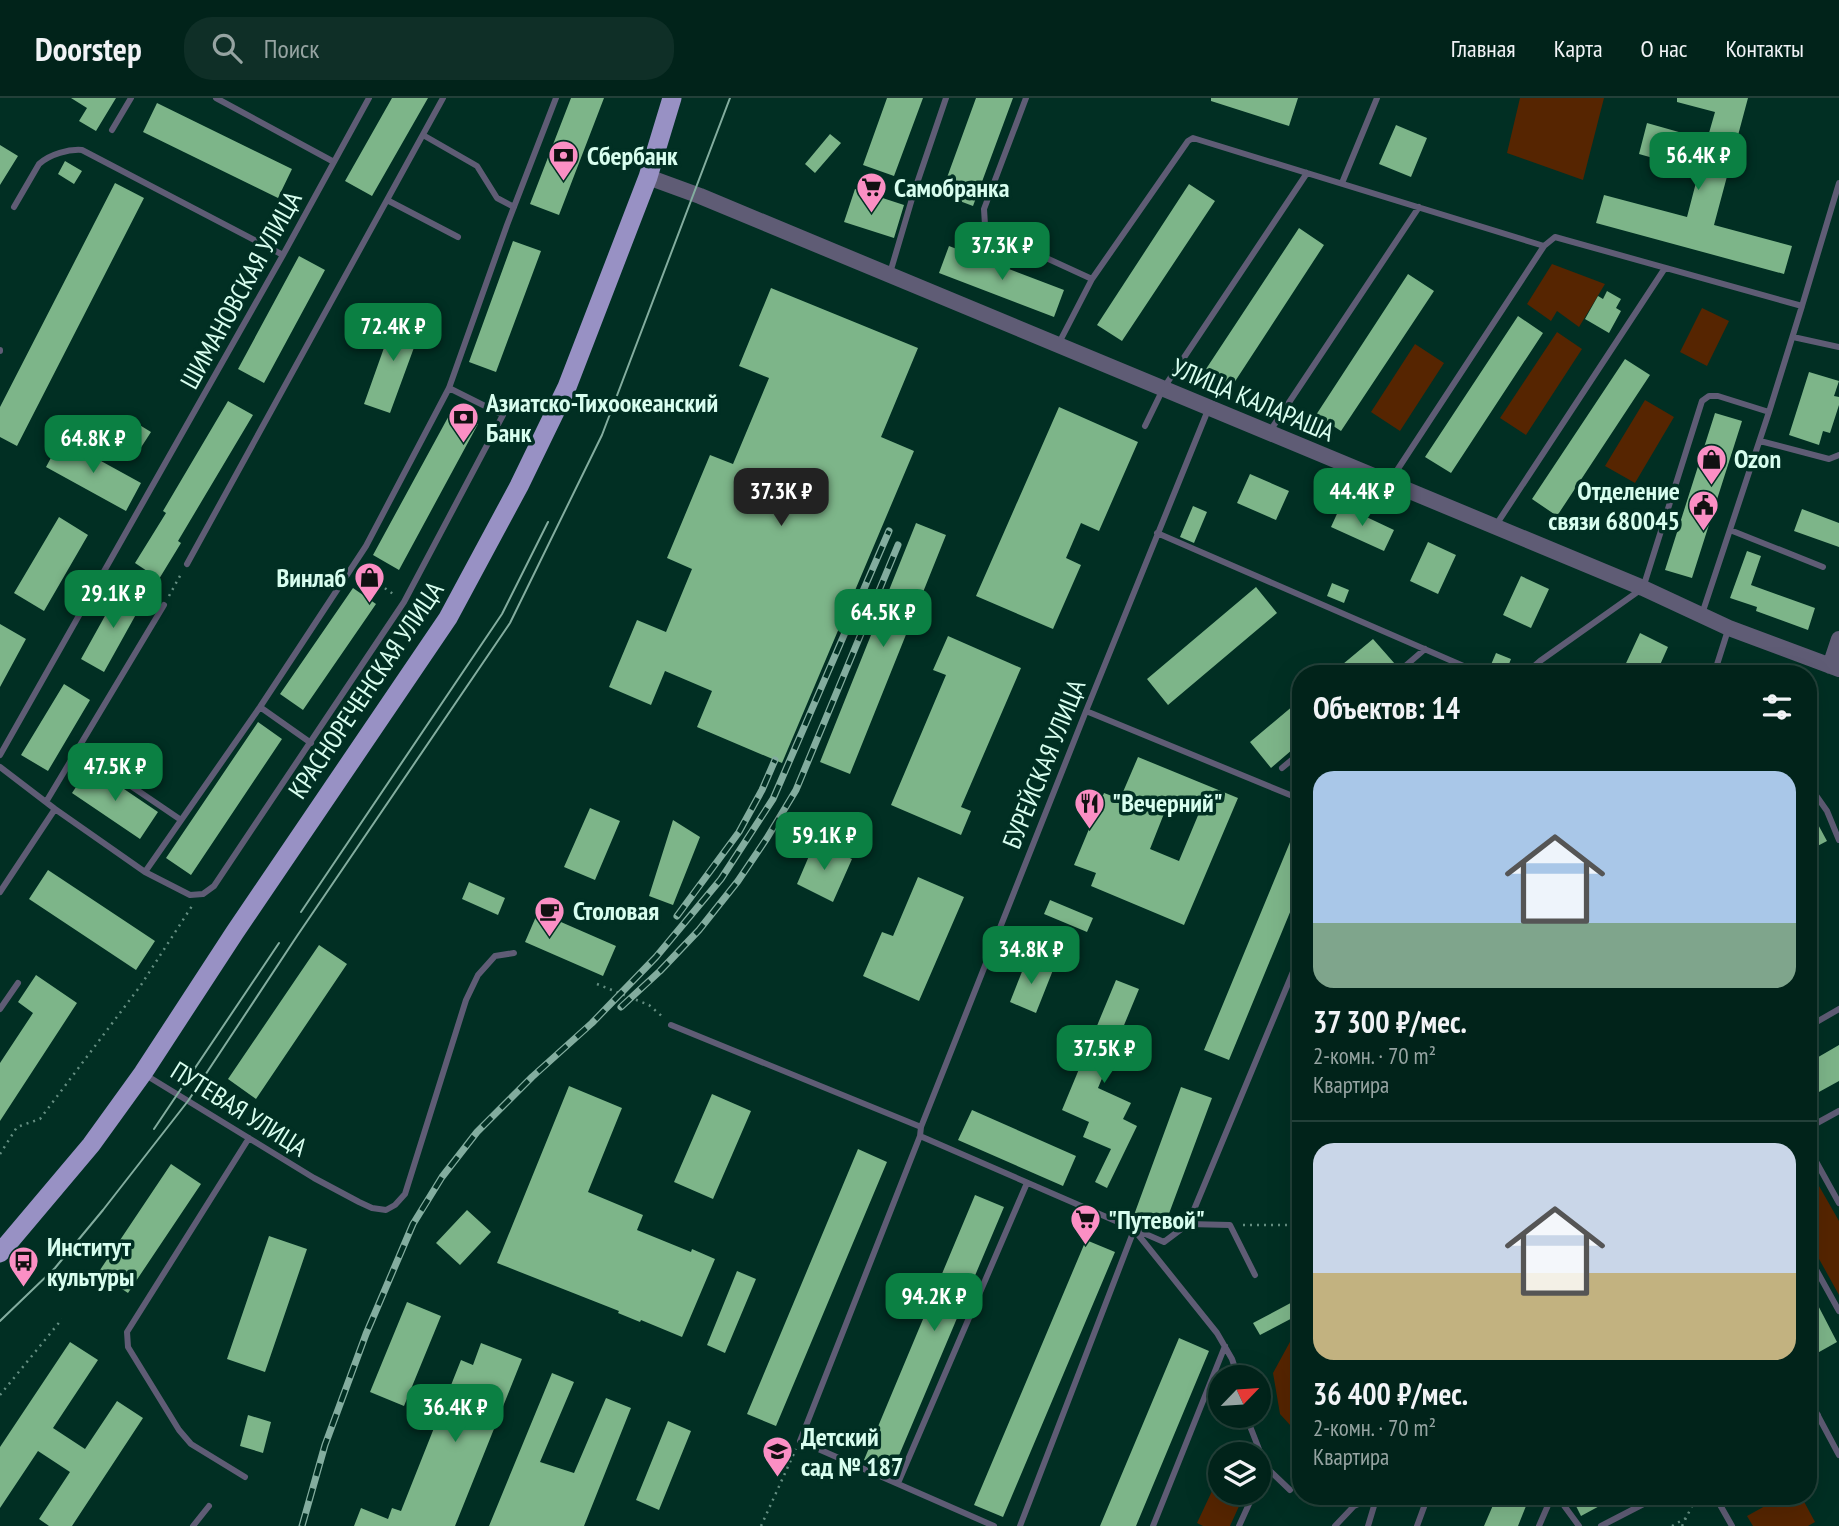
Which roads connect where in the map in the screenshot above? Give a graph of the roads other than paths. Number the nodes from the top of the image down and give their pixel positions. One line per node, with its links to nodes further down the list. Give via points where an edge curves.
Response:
1 (131, 98): 10 (lane)
2 (216, 98): 12 (lane)
3 (369, 98): 12 (lane, ШИМАНОВСКАЯ УЛИЦА)
4 (443, 98): 11 (lane)
5 (556, 98): 18 (lane)
6 (672, 98): 14 (main road, КРАСНОРЕЧЕНСКАЯ УЛИЦА)
7 (946, 98): 27 (lane)
8 (1026, 98): 28 (lane, via 984,209 985,225 994,234)
9 (1377, 98): 15 (lane)
10 (113, 130)
11 (423, 135): 17 (lane); 18 (lane, via 477,166 497,198)
12 (334, 162): 25 (lane, ШИМАНОВСКАЯ УЛИЦА)
13 (1307, 173): 15 (lane); 28 (lane, via 1190,139); 34 (lane)
14 (648, 177): 27 (street, УЛИЦА КАЛАРАША); 81 (main road, КРАСНОРЕЧЕНСКАЯ УЛИЦА, via 567,387 449,618)
15 (1342, 183): 20 (lane)
16 (1839, 183): 21 (lane)
17 (387, 200): 23 (lane); 45 (lane)
18 (514, 206): 33 (lane)
19 (14, 207): 25 (lane, via 43,160 78,150)
20 (1419, 207): 24 (lane); 38 (lane)
21 (1829, 215): 22 (lane); 29 (lane)
22 (1839, 218)
23 (458, 237)
24 (1544, 246): 26 (lane, via 1555,237); 41 (lane)
25 (283, 255): 62 (lane, ШИМАНОВСКАЯ УЛИЦА)
26 (1665, 268): 29 (lane); 42 (lane)
27 (889, 275): 31 (street, УЛИЦА КАЛАРАША)
28 (1092, 279): 31 (lane)
29 (1802, 306): 30 (lane)
30 (1793, 337): 32 (lane); 36 (lane)
31 (1058, 345): 34 (street, УЛИЦА КАЛАРАША)
32 (1839, 347)
33 (449, 388): 58 (lane, via 366,547); 60 (lane, via 503,415 404,601)
34 (1163, 389): 35 (street, УЛИЦА КАЛАРАША); 37 (lane)
35 (1209, 408): 38 (street, УЛИЦА КАЛАРАША); 44 (lane, БУРЕЙСКАЯ УЛИЦА)
36 (1769, 412): 39 (lane); 47 (lane, via 1718,396 1702,401)
37 (1145, 426)
38 (1269, 432): 41 (street, УЛИЦА КАЛАРАША)
39 (1760, 441): 40 (lane, via 1829,458); 43 (lane)
40 (1839, 455)
41 (1389, 483): 42 (street, УЛИЦА КАЛАРАША)
42 (1495, 527): 47 (street, УЛИЦА КАЛАРАША)
43 (1730, 530): 46 (lane); 49 (lane)
44 (1157, 533): 52 (lane); 59 (lane, БУРЕЙСКАЯ УЛИЦА)
45 (187, 564)
46 (1823, 567)
47 (1643, 588): 49 (street, УЛИЦА КАЛАРАША); 55 (lane)
48 (164, 605): 61 (lane)
49 (1701, 615): 50 (street, УЛИЦА КАЛАРАША)
50 (1729, 628): 56 (lane); 57 (street, УЛИЦА КАЛАРАША)
51 (1839, 639): 57 (street)
52 (1425, 649): 53 (lane); 54 (lane)
53 (1406, 665)
54 (1461, 665)
55 (1535, 665)
56 (1717, 665)
57 (1834, 668)
58 (260, 707): 60 (lane); 70 (lane)
59 (1086, 711): 66 (lane); 84 (lane, БУРЕЙСКАЯ УЛИЦА)
60 (311, 743): 72 (lane, via 214,886 190,895)
61 (78, 750): 68 (lane); 70 (lane)
62 (0, 755)
63 (1292, 760): 65 (lane)
64 (0, 767): 68 (lane)
65 (1282, 768)
66 (1292, 796)
67 (1817, 797): 71 (lane)
68 (46, 802): 69 (lane)
69 (55, 809): 72 (lane); 73 (lane)
70 (181, 820): 72 (lane)
71 (1839, 839)
72 (145, 872)
73 (0, 892)
74 (514, 953): 86 (lane, ПУТЕВАЯ УЛИЦА, via 495,956 478,975 466,1000 405,1194 395,1205 386,1210 372,1208)
75 (1292, 973): 90 (lane)
76 (18, 983): 77 (lane)
77 (0, 1009)
78 (1839, 1009): 79 (lane)
79 (1817, 1022)
80 (671, 1026): 84 (lane)
81 (143, 1073): 86 (lane, ПУТЕВАЯ УЛИЦА); 92 (main road, КРАСНОРЕЧЕНСКАЯ УЛИЦА, via 91,1145)
82 (1839, 1111): 83 (lane)
83 (1817, 1123)
84 (921, 1127): 85 (lane, БУРЕЙСКАЯ УЛИЦА)
85 (920, 1136): 88 (lane); 102 (lane, БУРЕЙСКАЯ УЛИЦА, via 800,1441)
86 (249, 1138): 101 (lane, via 127,1332 128,1347 186,1439)
87 (1817, 1163): 89 (lane)
88 (1027, 1183): 91 (lane); 102 (lane)
89 (1839, 1203)
90 (1188, 1224): 91 (lane, via 1164,1242); 94 (lane, via 1230,1225)
91 (1134, 1230): 96 (lane); 115 (lane)
92 (0, 1253)
93 (1817, 1271): 95 (lane)
94 (1255, 1275)
95 (1839, 1311)
96 (1225, 1346): 97 (lane); 116 (lane)
97 (1235, 1365)
98 (1818, 1415): 99 (lane)
99 (1839, 1455)
100 (1271, 1472): 103 (lane)
101 (245, 1477)
102 (898, 1483): 114 (lane)
103 (1290, 1490)
104 (1249, 1505): 117 (lane)
105 (1356, 1505): 118 (lane)
106 (1374, 1505): 119 (lane)
107 (1425, 1505): 120 (lane)
108 (1550, 1505): 121 (lane)
109 (1562, 1505): 122 (lane)
110 (1642, 1505): 123 (lane)
111 (1720, 1505): 124 (lane)
112 (209, 1506): 113 (lane)
113 (193, 1526)
114 (994, 1526)
115 (1020, 1526)
116 (1153, 1526)
117 (1239, 1526)
118 (1335, 1526)
119 (1368, 1526)
120 (1417, 1526)
121 (1539, 1526)
122 (1579, 1526)
123 (1601, 1526)
124 (1732, 1526)

